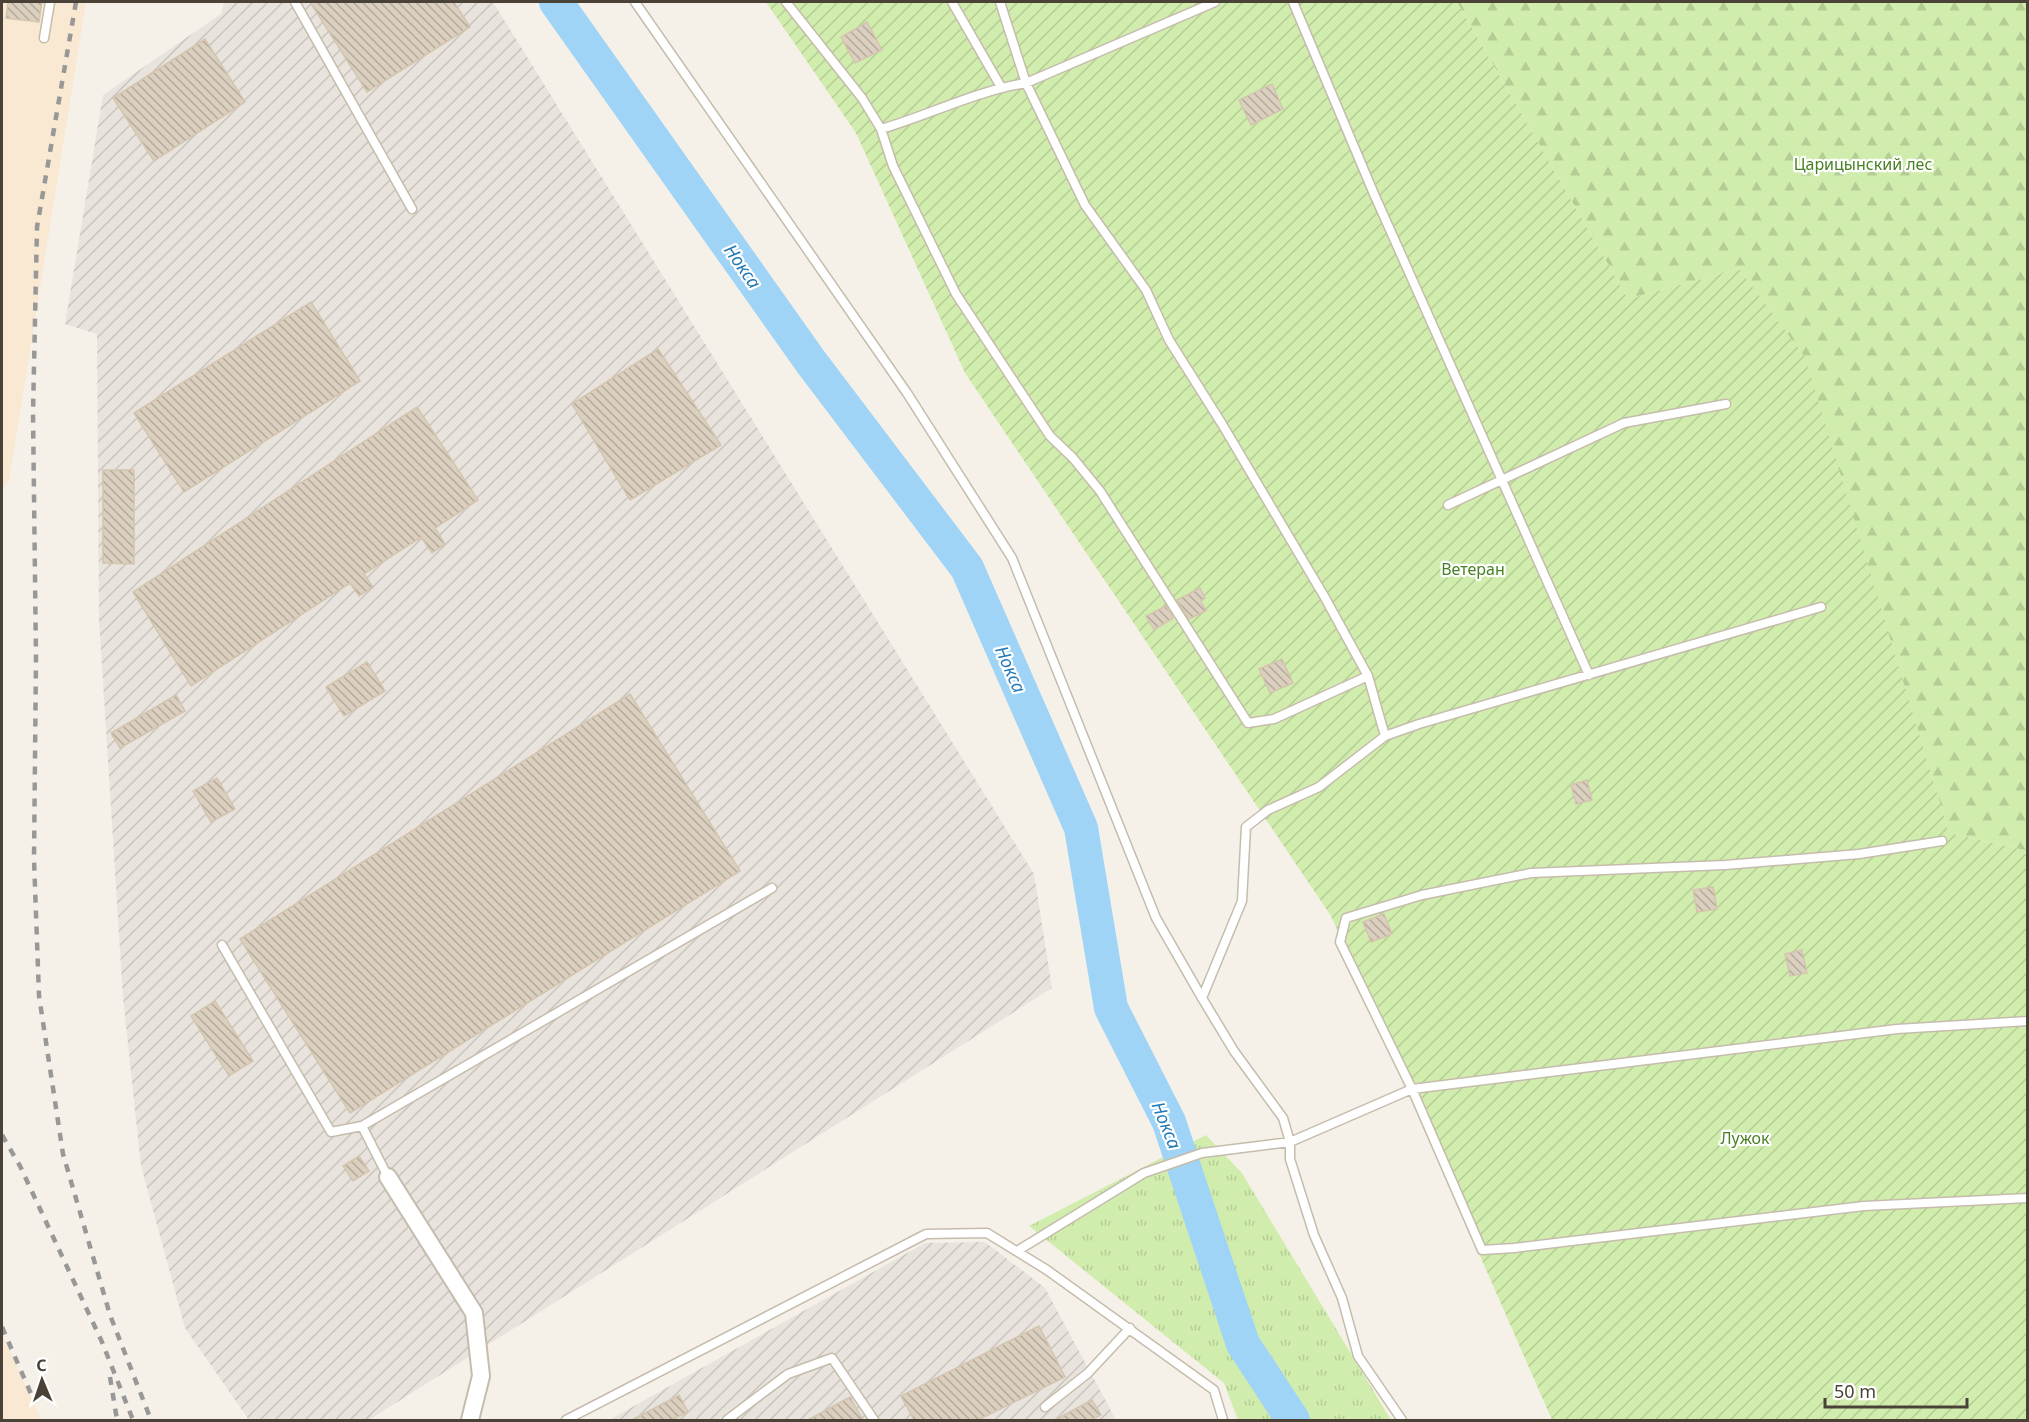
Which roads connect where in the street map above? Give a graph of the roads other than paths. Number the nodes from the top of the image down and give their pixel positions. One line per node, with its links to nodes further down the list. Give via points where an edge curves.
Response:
1 (50, 2): 9 (lane)
2 (295, 2): 13 (lane)
3 (635, 2): 24 (lane, via 907,393 1012,558 1156,918)
4 (786, 2): 12 (lane, via 862,98)
5 (952, 2): 11 (lane)
6 (1000, 2): 10 (lane)
7 (1215, 2): 10 (lane)
8 (1293, 2): 15 (lane)
9 (44, 38)
10 (1026, 83): 11 (lane); 19 (lane, via 1086,205 1146,290 1169,340)
11 (1001, 87): 12 (lane)
12 (881, 129): 19 (lane, via 894,166 956,294 1050,436 1100,491 1248,723 1274,719)
13 (412, 209)
14 (1726, 404): 15 (lane, via 1624,423)
15 (1502, 481): 16 (lane); 18 (lane)
16 (1448, 505)
17 (1821, 607): 18 (lane)
18 (1590, 675): 20 (lane)
19 (1368, 676): 20 (lane)
20 (1385, 736): 24 (lane, via 1319,787 1268,810 1246,827 1242,901)
21 (1942, 841): 26 (lane, via 1859,854 1758,862 1531,873 1422,895 1346,918 1340,942)
22 (772, 888): 27 (lane)
23 (222, 945): 27 (lane, via 332,1132)
24 (1202, 998): 28 (lane, via 1282,1118)
25 (2028, 1021): 26 (lane, via 1897,1029)
26 (1412, 1089): 28 (lane); 30 (lane, via 1482,1250 1864,1206)
27 (362, 1126): 29 (lane)
28 (1290, 1142): 31 (lane, via 1202,1153 1144,1173); 39 (lane, via 1290,1160 1314,1235 1342,1298 1358,1356)
29 (388, 1177): 34 (street, via 474,1313 481,1376)
30 (2028, 1198)
31 (1017, 1251): 32 (lane); 35 (lane, via 987,1233 926,1234)
32 (1130, 1328): 33 (lane, via 1088,1373); 38 (lane, via 1214,1390)
33 (1045, 1407)
34 (470, 1420)
35 (566, 1420)
36 (727, 1420): 37 (lane, via 788,1374 832,1358)
37 (874, 1420)
38 (1223, 1420)
39 (1402, 1420)

